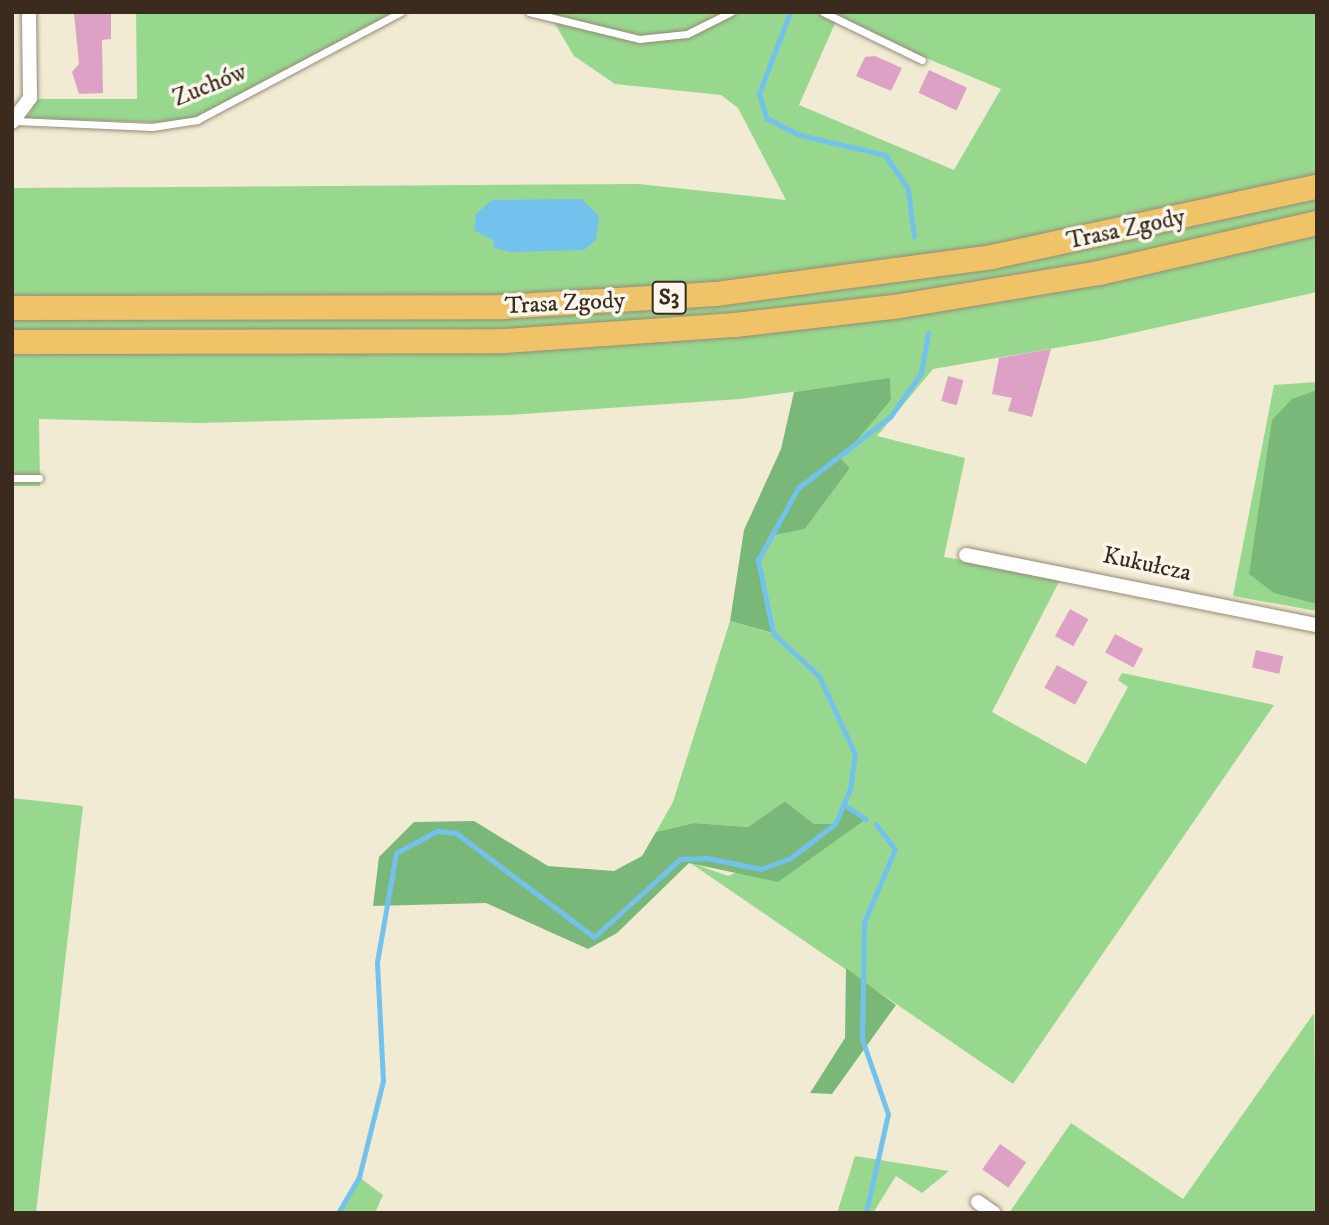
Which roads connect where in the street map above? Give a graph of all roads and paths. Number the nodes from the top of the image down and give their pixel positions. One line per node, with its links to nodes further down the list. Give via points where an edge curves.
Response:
1 (29, 12): 7 (street, Zuchów, via 30,98)
2 (401, 12): 7 (lane, Zuchów, via 197,120 152,127)
3 (529, 12): 4 (lane, via 639,38 687,34)
4 (731, 12)
5 (823, 12): 6 (lane)
6 (922, 60)
7 (14, 121)
8 (1317, 187): 11 (highway, Trasa Zgody / S3, via 992,257 716,294 502,307)
9 (1317, 223): 15 (highway, Trasa Zgody / S3, via 1085,275 894,307 735,325 505,341)
10 (12, 308): 11 (highway, Trasa Zgody / S3)
11 (81, 308): 12 (lane)
12 (12, 316)
13 (12, 335): 15 (lane)
14 (12, 342): 15 (highway, Trasa Zgody / S3)
15 (79, 342)
16 (12, 478): 17 (lane)
17 (39, 478)
18 (966, 555): 19 (street, Kukułcza)
19 (1317, 625)
20 (978, 1202): 21 (street)
21 (994, 1213)

